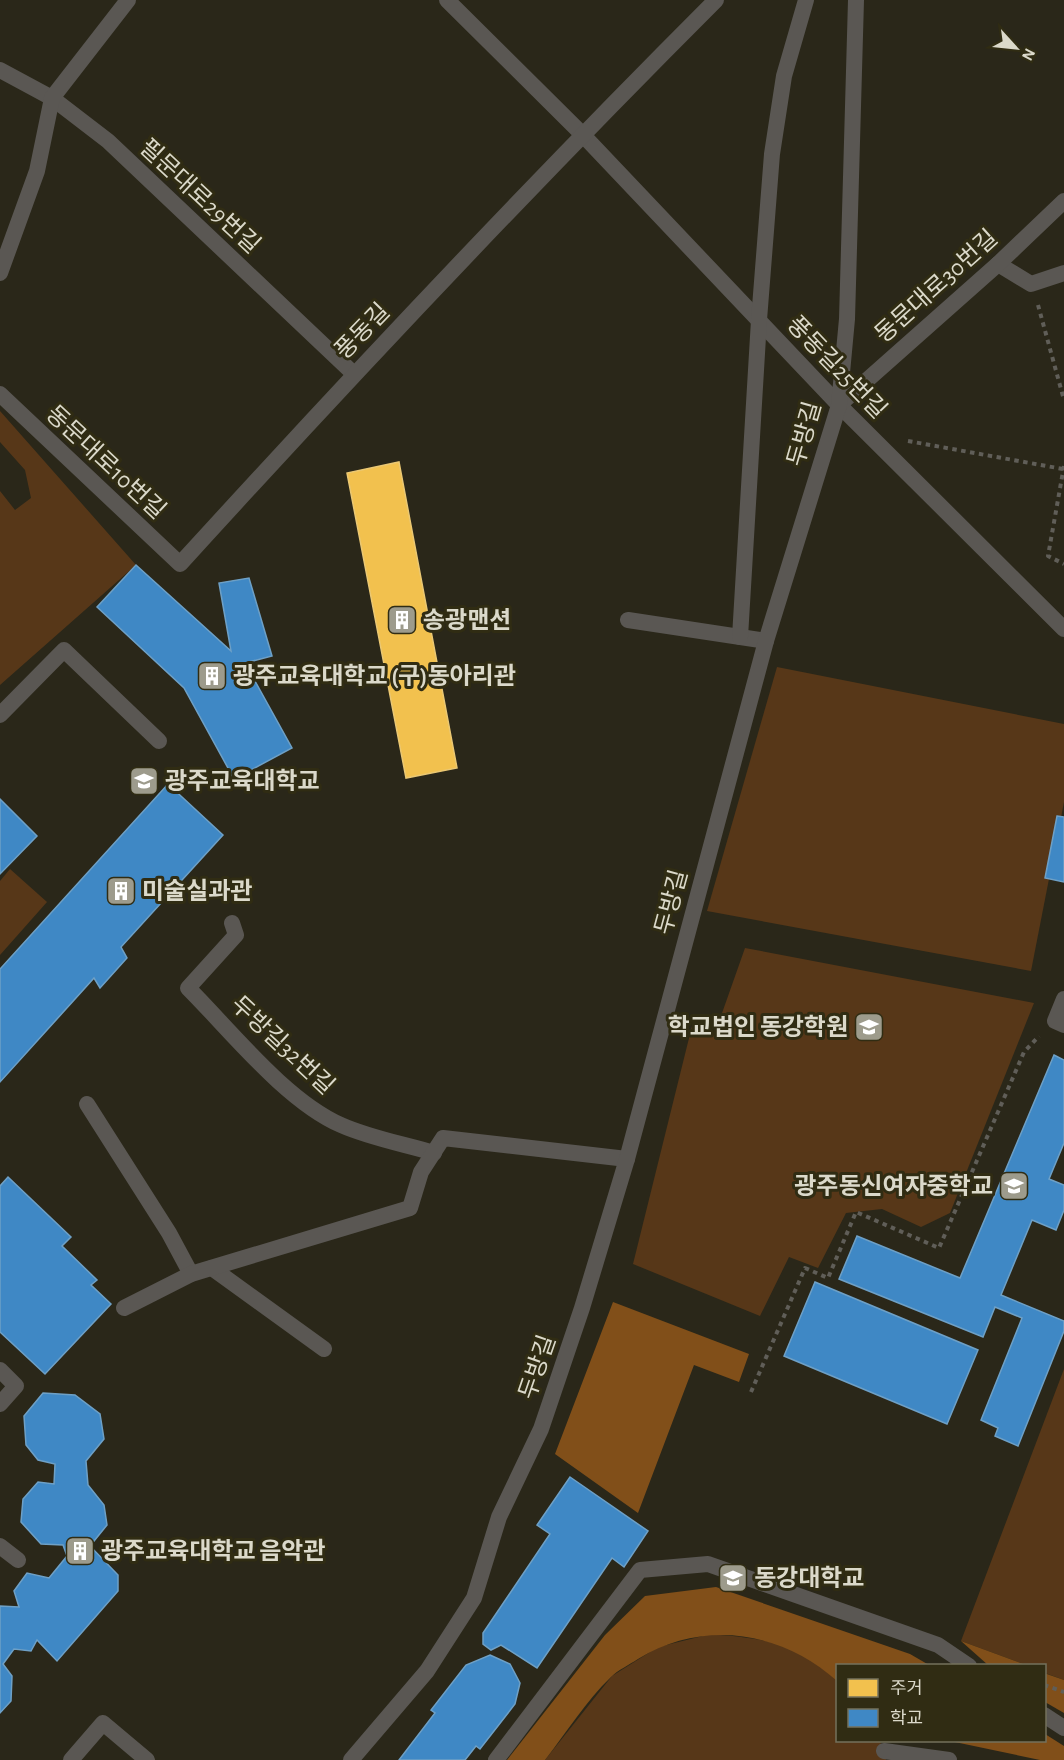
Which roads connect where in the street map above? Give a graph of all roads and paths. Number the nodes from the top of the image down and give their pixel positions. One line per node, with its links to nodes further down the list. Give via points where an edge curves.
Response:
1 (128, 0): 7 (lane)
2 (716, 0): 8 (lane, 풍동길)
3 (806, 0): 14 (lane, via 784,76 774,143)
4 (856, 0): 18 (lane, 두방길, via 847,308)
5 (448, 1): 8 (lane)
6 (0, 70): 7 (lane, 필문대로29번길)
7 (52, 98): 11 (lane, via 37,171); 15 (lane, 필문대로29번길, via 108,141)
8 (582, 134): 14 (lane, 풍동길25번길); 15 (lane, 풍동길)
9 (1064, 201): 10 (lane, 동문대로30번길)
10 (998, 264): 13 (lane); 18 (lane, 동문대로30번길)
11 (0, 273)
12 (1064, 273): 13 (lane)
13 (1031, 285): 17 (path)
14 (759, 320): 18 (lane, 풍동길25번길); 25 (lane)
15 (354, 374): 21 (lane, 풍동길)
16 (0, 394): 21 (lane, 동문대로10번길)
17 (1064, 400)
18 (838, 405): 19 (lane, 풍동길25번길); 26 (lane, 두방길)
19 (879, 445): 20 (path, via 892,438); 24 (lane, 풍동길25번길)
20 (1064, 468): 22 (path, via 1048,556)
21 (180, 564)
22 (1064, 564)
23 (627, 620): 25 (lane)
24 (1064, 628)
25 (740, 637): 26 (lane)
26 (766, 641): 34 (lane, 두방길)
27 (0, 715): 28 (lane, via 64,650)
28 (159, 741)
29 (232, 923): 33 (lane, 두방길32번길, via 236,935 188,988 282,1083 316,1111 342,1126)
30 (1064, 999): 31 (lane)
31 (1059, 1023): 40 (path, via 1024,1052 939,1248 856,1212 828,1278 805,1268)
32 (87, 1104): 36 (lane)
33 (434, 1153): 34 (lane, via 443,1138); 35 (lane, via 422,1172 410,1208)
34 (627, 1159): 52 (lane, 두방길, via 541,1429 498,1517 474,1598 427,1671)
35 (212, 1268): 36 (lane); 38 (lane)
36 (191, 1274): 37 (lane)
37 (124, 1308)
38 (324, 1349)
39 (0, 1370): 41 (lane, via 16,1386)
40 (752, 1392)
41 (0, 1404)
42 (0, 1546): 43 (lane)
43 (18, 1560)
44 (967, 1664): 53 (lane, via 938,1645 708,1564 640,1570)
45 (1046, 1686): 46 (path)
46 (1064, 1692)
47 (1046, 1716): 48 (lane)
48 (1064, 1728)
49 (884, 1751): 54 (lane)
50 (71, 1760): 51 (lane, via 103,1723)
51 (147, 1760)
52 (351, 1760)
53 (496, 1760)
54 (949, 1760)

